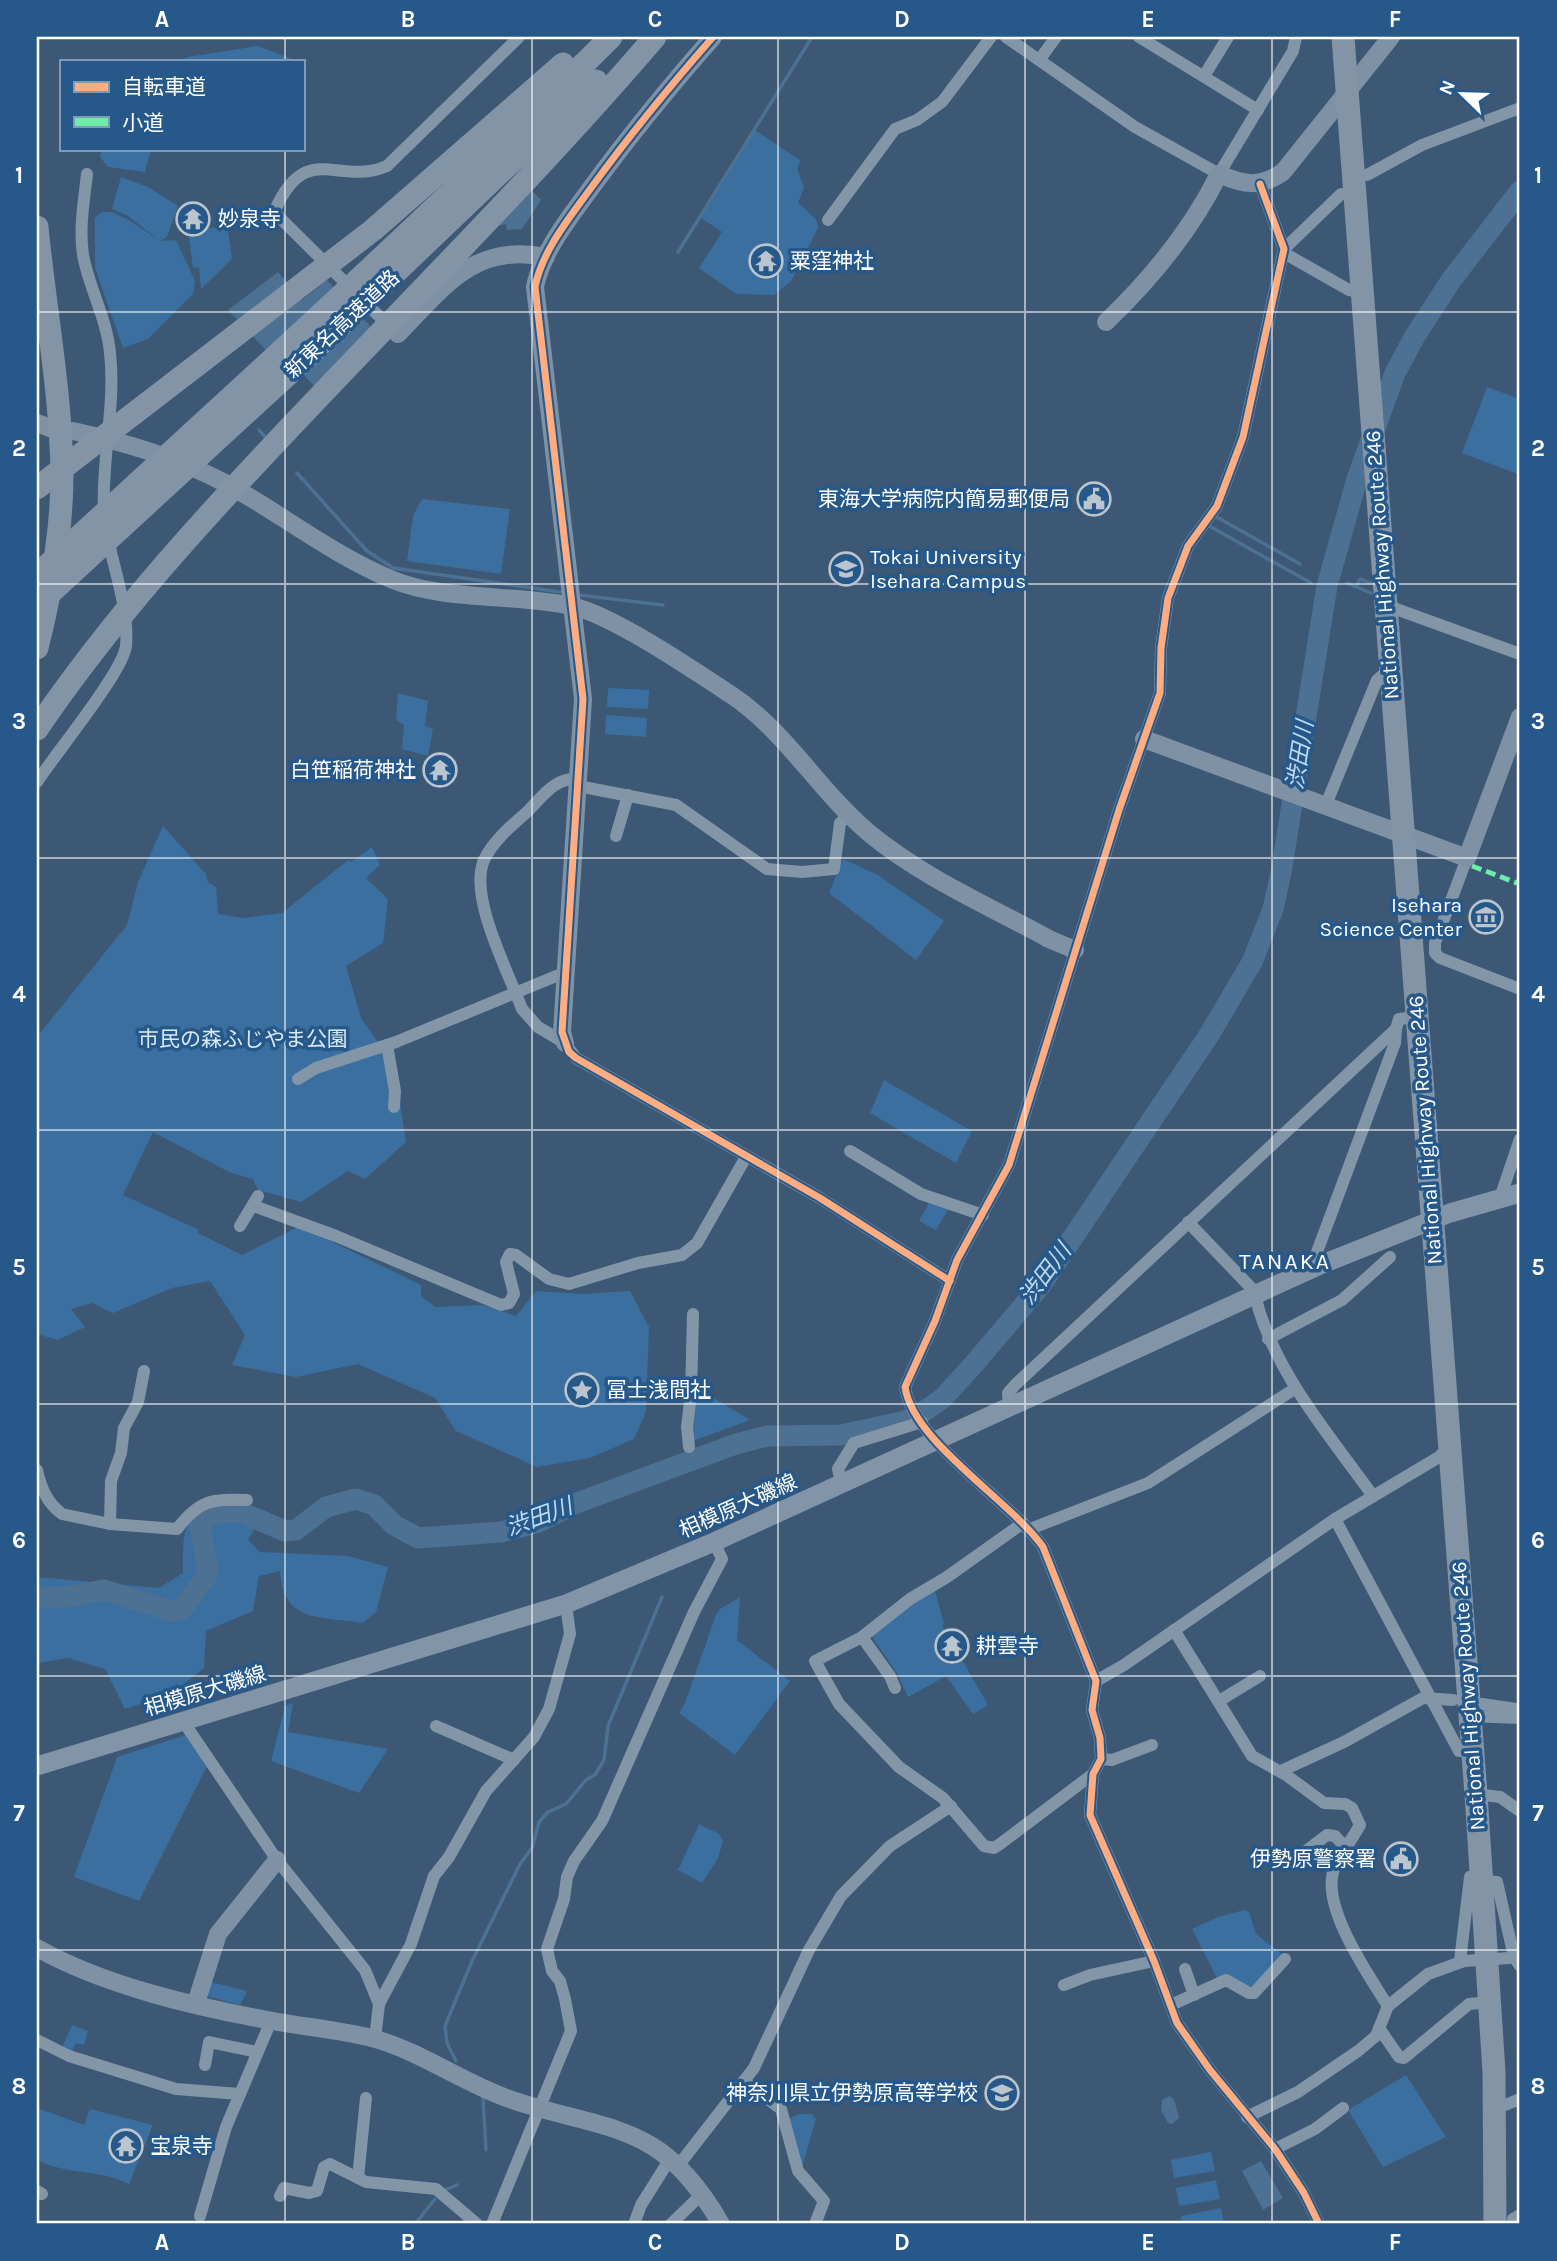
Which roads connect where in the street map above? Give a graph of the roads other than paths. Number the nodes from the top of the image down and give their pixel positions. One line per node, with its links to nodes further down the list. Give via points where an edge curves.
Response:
1 (519, 37): 15 (street)
2 (593, 37): 35 (highway, bridge, via 373,230)
3 (611, 37): 36 (highway, 新東名高速道路, bridge, via 318,317)
4 (640, 37): 37 (highway, 新東名高速道路, bridge, via 510,166)
5 (655, 37): 44 (highway, bridge, via 163,566 91,653)
6 (712, 37): 29 (street, via 633,130)
7 (991, 37): 26 (street, via 942,102 895,129)
8 (1006, 37): 16 (street)
9 (1056, 37): 16 (street)
10 (1139, 37): 17 (street)
11 (1227, 37): 17 (street)
12 (1296, 37): 20 (street, via 1293,51)
13 (1343, 37): 18 (highway, National Highway Route 246)
14 (1391, 37): 18 (street)
15 (506, 43): 32 (street, via 387,166 365,172 332,167 305,173 286,189 274,212)
16 (1040, 59): 22 (street, via 1135,127)
17 (1204, 76): 20 (street)
18 (1347, 92): 24 (street, via 1288,167); 30 (highway, National Highway Route 246)
19 (1520, 108): 23 (street, via 1422,145)
20 (1258, 110): 22 (street)
21 (87, 174): 34 (street, via 82,243 110,352)
22 (1219, 174): 24 (street, via 1247,185); 31 (street, via 1169,256)
23 (1367, 175)
24 (1259, 184): 28 (street)
25 (1341, 194): 28 (street)
26 (828, 220)
27 (37, 227): 40 (highway, via 62,476 58,539)
28 (1284, 251): 30 (street, via 1349,290); 45 (street, via 1261,366 1235,462 1217,506 1182,559 1168,597 1160,693)
29 (546, 257): 32 (street, via 515,253 476,262 450,281); 39 (street, via 537,276 536,302)
30 (1362, 292): 38 (highway, National Highway Route 246)
31 (1106, 322)
32 (398, 334)
33 (73, 431): 34 (street)
34 (107, 439): 39 (street, via 179,461 226,484 344,556 397,582); 46 (street, via 105,528 126,648 114,675)
35 (37, 488)
36 (37, 575)
37 (37, 605)
38 (1385, 605): 41 (street); 42 (highway, National Highway Route 246)
39 (573, 607): 47 (street, via 583,699); 50 (street, via 610,622 739,700 782,738)
40 (37, 648)
41 (1520, 654)
42 (1390, 669): 49 (street, via 1377,680); 52 (highway, National Highway Route 246)
43 (1520, 717): 53 (street)
44 (37, 729)
45 (1143, 739): 49 (street); 54 (street)
46 (37, 782)
47 (579, 782): 48 (street); 55 (street); 57 (street, via 562,779 552,787 495,842 482,867 486,919)
48 (628, 795): 50 (street, via 676,805 762,867 802,872 834,869 840,822); 51 (street)
49 (1325, 807): 52 (street)
50 (849, 815): 54 (street, via 915,864)
51 (616, 836)
52 (1404, 836): 53 (street); 58 (highway, National Highway Route 246)
53 (1467, 858): 56 (street, via 1435,953)
54 (1075, 950): 69 (street, via 1009,1165)
55 (566, 972): 57 (street); 60 (street)
56 (1520, 989)
57 (516, 991): 60 (street, via 530,1020); 61 (street)
58 (1417, 1017): 59 (street, via 1399,1019); 70 (highway, National Highway Route 246)
59 (1396, 1029): 71 (street); 74 (street, via 1395,1043 1317,1252)
60 (565, 1043): 66 (street, via 576,1058)
61 (387, 1045): 62 (street, via 316,1068); 63 (street)
62 (298, 1079)
63 (394, 1107)
64 (1520, 1139): 68 (street)
65 (850, 1151): 69 (street, via 921,1194)
66 (746, 1157): 72 (street, via 687,1253 569,1284 549,1279 510,1255 506,1262 514,1294 509,1303 500,1305 256,1201); 75 (street)
67 (1520, 1193): 68 (main road, 相模原大磯線)
68 (1500, 1198): 70 (main road, 相模原大磯線)
69 (982, 1215): 75 (street)
70 (1432, 1221): 74 (main road, 相模原大磯線); 84 (highway, National Highway Route 246)
71 (1188, 1222): 76 (street); 81 (street, via 1016,1384 1008,1393)
72 (240, 1226)
73 (1390, 1257): 78 (street, via 1342,1300)
74 (1320, 1265): 76 (main road, 相模原大磯線)
75 (950, 1281): 82 (street, via 905,1387)
76 (1256, 1295): 78 (street); 81 (main road, 相模原大磯線)
77 (693, 1314): 85 (street)
78 (1268, 1339): 80 (street)
79 (144, 1371): 91 (street, via 111,1480)
80 (1296, 1388): 88 (street); 92 (street, via 1148,1483)
81 (1009, 1409): 83 (main road, 相模原大磯線)
82 (920, 1421): 83 (street); 87 (street, via 853,1443 838,1469)
83 (936, 1441): 87 (main road, 相模原大磯線); 92 (street)
84 (1450, 1444): 88 (street, via 1439,1457); 103 (highway, National Highway Route 246)
85 (689, 1447)
86 (37, 1470): 91 (street, via 42,1489 62,1514)
87 (842, 1485): 93 (main road, 相模原大磯線)
88 (1373, 1496): 90 (street)
89 (247, 1500): 91 (street, via 217,1499 203,1504 177,1529)
90 (1335, 1519): 95 (street); 100 (street)
91 (110, 1524)
92 (1027, 1526): 96 (street, via 910,1599); 98 (street, via 1043,1547)
93 (714, 1542): 94 (main road, 相模原大磯線); 145 (street, via 722,1559 602,1821 567,1877 547,1949 571,2031)
94 (566, 1604): 106 (main road, 相模原大磯線); 111 (street, via 570,1634 549,1709)
95 (1174, 1630): 98 (street); 102 (street)
96 (862, 1637): 99 (street); 116 (street, via 815,1661 828,1686 882,1751)
97 (1260, 1676): 102 (street)
98 (1096, 1681): 110 (street, via 1092,1710)
99 (895, 1688)
100 (1432, 1697): 101 (street); 109 (street, via 1459,1751); 113 (street)
101 (1453, 1700)
102 (1219, 1701): 113 (street, via 1252,1756)
103 (1476, 1710): 104 (street); 105 (street); 109 (highway, National Highway Route 246)
104 (1520, 1710)
105 (1520, 1718)
106 (183, 1721): 112 (main road, 相模原大磯線); 120 (street)
107 (436, 1727): 111 (street)
108 (1153, 1745): 110 (street, via 1112,1760)
109 (1472, 1750): 115 (highway, National Highway Route 246)
110 (1101, 1759): 114 (street)
111 (514, 1760): 132 (street, via 486,1791 434,1876 411,1944)
112 (37, 1766)
113 (1281, 1771): 118 (street, via 1324,1802 1352,1808 1360,1825)
114 (1093, 1774): 116 (street, via 994,1847 978,1842); 124 (street, via 1090,1815)
115 (1476, 1794): 117 (street, via 1500,1797); 121 (highway, National Highway Route 246)
116 (951, 1806): 141 (street, via 890,1846 841,1896 809,1950)
117 (1520, 1811)
118 (1347, 1849): 119 (street, via 1335,1836 1327,1835); 134 (street, via 1332,1882 1343,1933)
119 (1306, 1851)
120 (277, 1860): 131 (street, via 218,1934); 132 (street, via 365,1970)
121 (1482, 1878): 123 (street, via 1497,1882); 125 (street, via 1470,1877); 130 (highway, National Highway Route 246)
122 (37, 1948): 131 (street, via 99,1979)
123 (1515, 1960): 125 (street, bridge)
124 (1154, 1961): 128 (street); 133 (street)
125 (1462, 1961): 134 (street, via 1428,1974)
126 (1283, 1967): 129 (street, via 1254,1993 1226,1980)
127 (1185, 1969): 129 (street)
128 (1065, 1985)
129 (1194, 1995): 133 (street)
130 (1490, 2002): 136 (street, via 1468,2004 1404,2058); 147 (highway, National Highway Route 246)
131 (195, 2003): 135 (street)
132 (379, 2004): 137 (street)
133 (1171, 2006): 148 (street, via 1192,2046)
134 (1388, 2006): 136 (street)
135 (271, 2021): 137 (street); 139 (street)
136 (1379, 2028): 148 (street, via 1358,2051 1298,2092)
137 (375, 2039): 145 (street)
138 (37, 2040): 142 (street, via 69,2056 176,2090)
139 (257, 2052): 140 (street, via 209,2042); 142 (street)
140 (205, 2065)
141 (745, 2082): 150 (street); 161 (street, via 781,2109 798,2171 824,2201)
142 (240, 2094): 154 (street)
143 (366, 2098): 151 (street)
144 (1520, 2099): 147 (street)
145 (538, 2108): 150 (street, via 614,2127 649,2143); 157 (street)
146 (1343, 2108): 149 (street, via 1315,2129)
147 (1495, 2109): 155 (highway, National Highway Route 246)
148 (1247, 2117): 149 (street)
149 (1275, 2149): 162 (street)
150 (674, 2162): 153 (street); 158 (street, via 640,2205)
151 (358, 2178): 152 (street, via 330,2164 324,2167 317,2191); 156 (street, via 436,2189)
152 (283, 2187)
153 (702, 2194): 159 (street); 160 (street)
154 (200, 2216)
155 (1509, 2219)
156 (477, 2224)
157 (492, 2224)
158 (634, 2224)
159 (671, 2224)
160 (721, 2224)
161 (816, 2224)
162 (1319, 2224)

